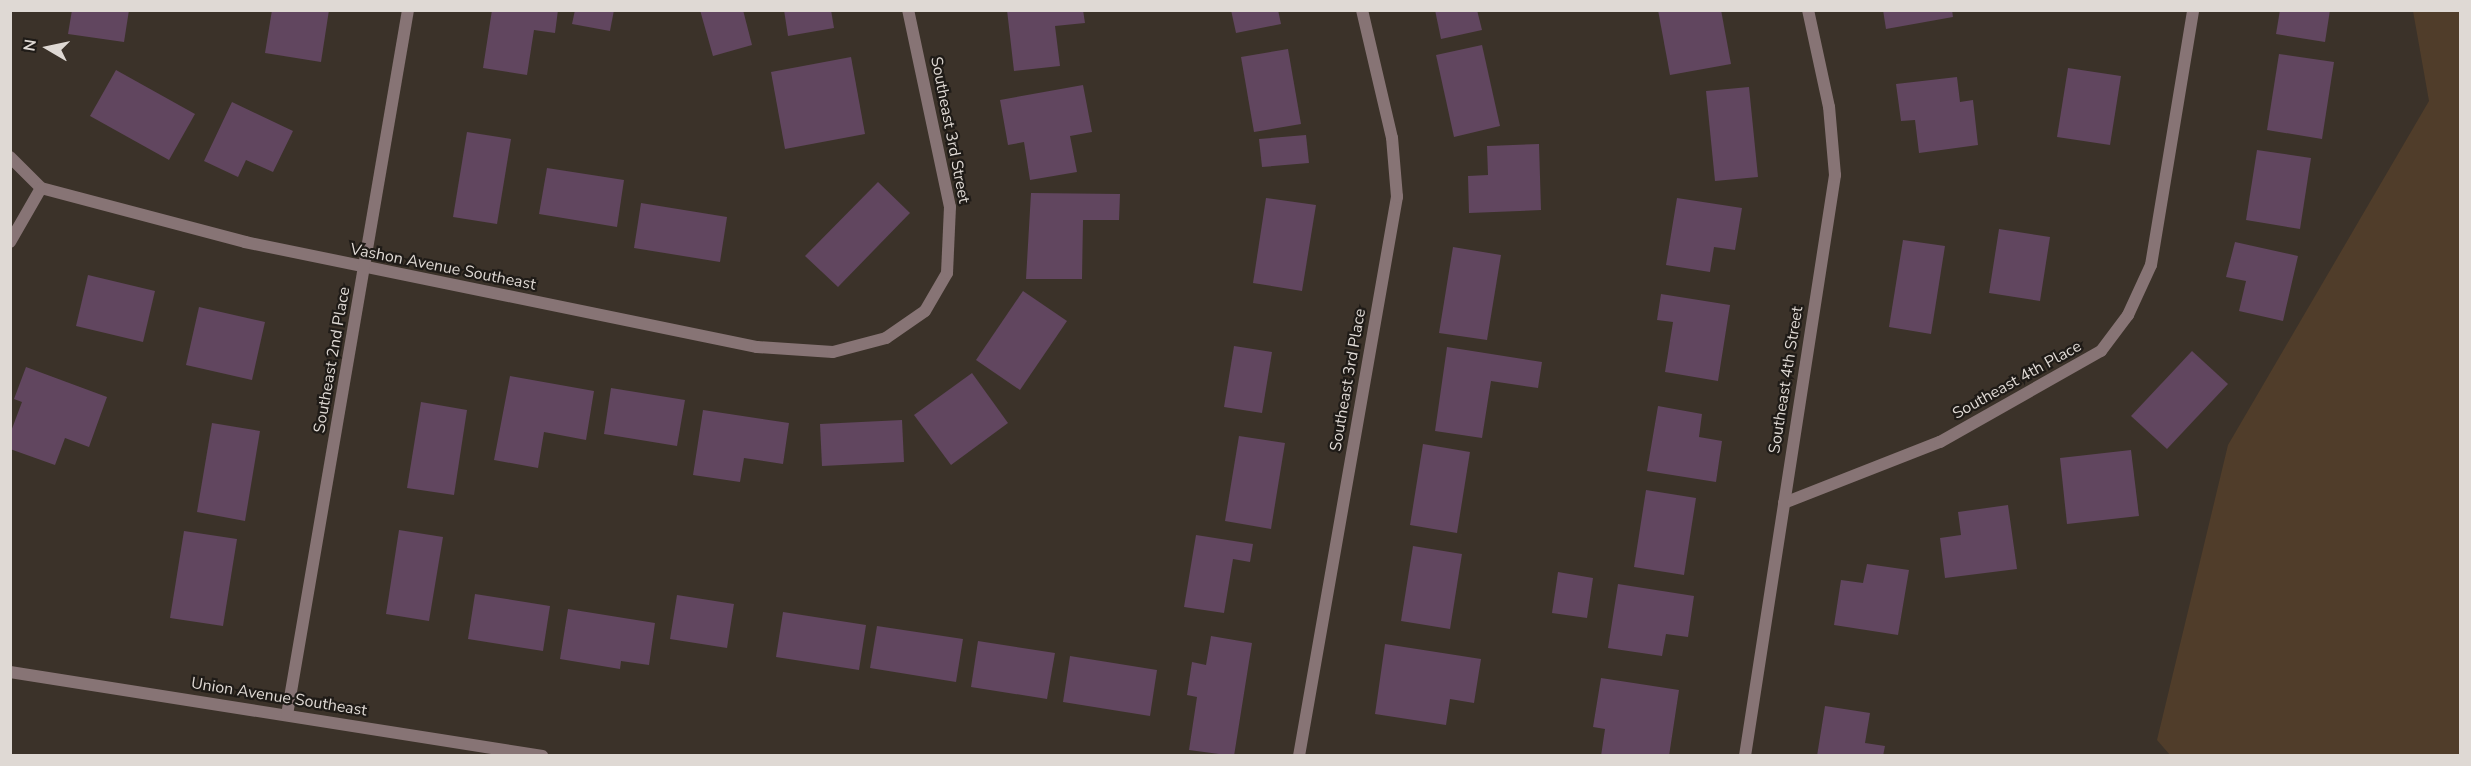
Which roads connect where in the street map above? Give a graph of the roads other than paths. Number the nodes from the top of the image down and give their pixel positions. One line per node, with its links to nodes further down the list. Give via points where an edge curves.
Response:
1 (408, 10): 9 (street, Southeast 2nd Place)
2 (909, 10): 10 (street, Southeast 3rd Street, via 950,207 947,273 925,311)
3 (1362, 10): 15 (street, Southeast 3rd Place, via 1392,138 1397,197)
4 (1808, 10): 11 (street, Southeast 4th Street, via 1828,107 1835,175)
5 (2193, 10): 11 (street, Southeast 4th Place, via 2151,265 2128,315 2101,351 1940,442)
6 (10, 157): 7 (street)
7 (41, 188): 8 (street); 9 (street, Vashon Avenue Southeast)
8 (10, 242)
9 (365, 269): 10 (street, Vashon Avenue Southeast, via 757,347 833,352); 13 (street, Southeast 2nd Place)
10 (886, 338)
11 (1784, 503): 16 (street, Southeast 4th Street)
12 (10, 672): 13 (street, Union Avenue Southeast)
13 (288, 715): 14 (street, Union Avenue Southeast)
14 (542, 756)
15 (1299, 756)
16 (1745, 756)

